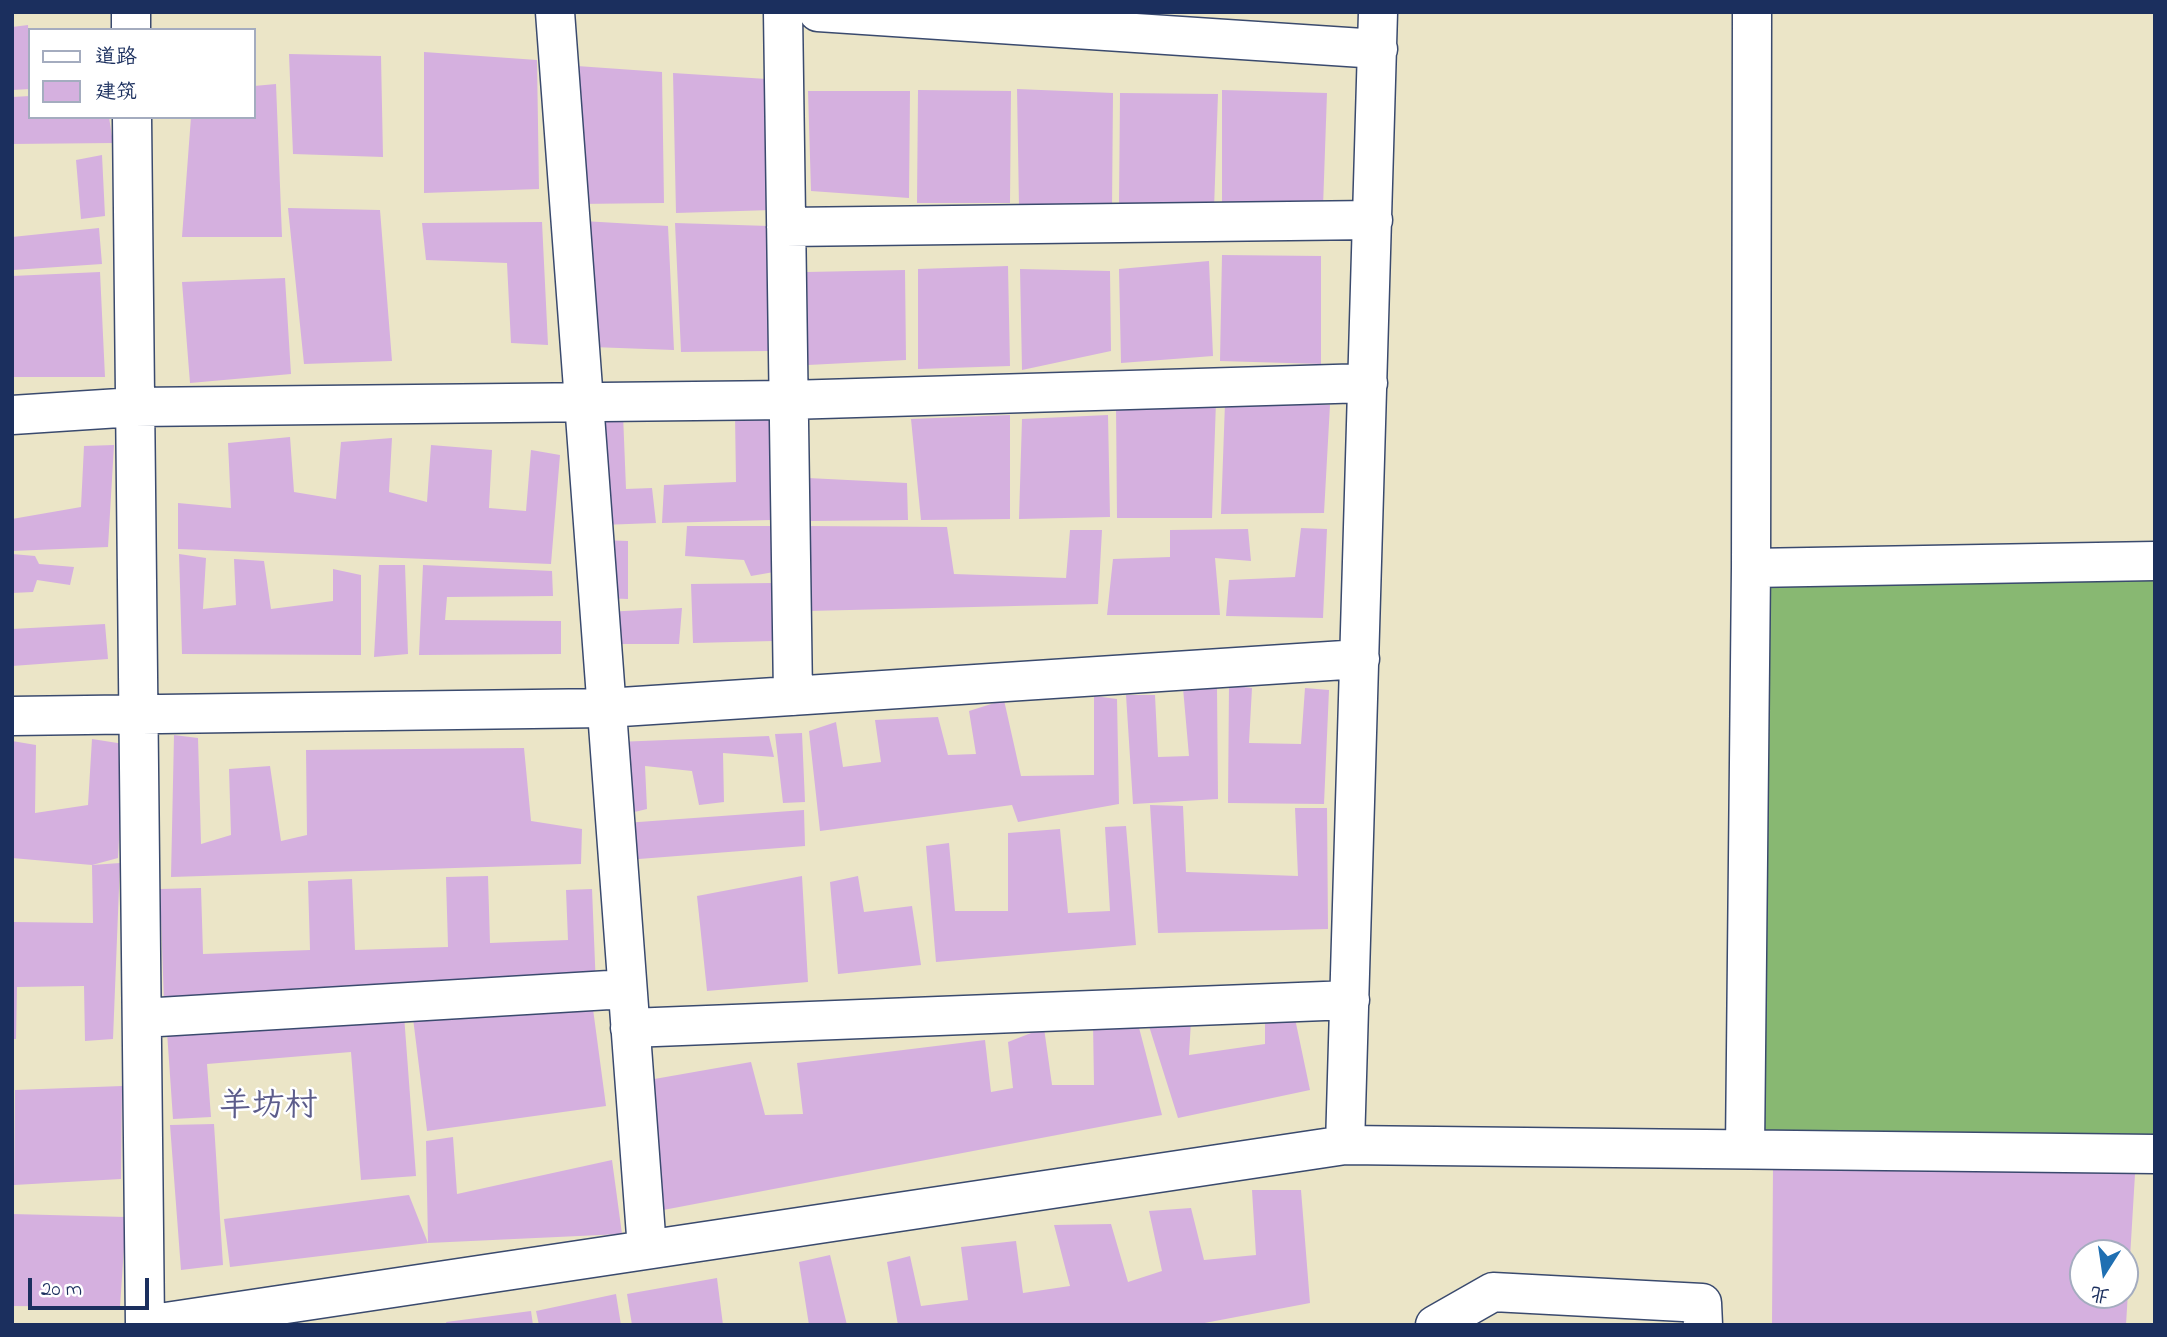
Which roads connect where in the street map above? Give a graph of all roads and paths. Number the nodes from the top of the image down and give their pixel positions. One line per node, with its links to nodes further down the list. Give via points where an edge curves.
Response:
1 (555, 12): 11 (street)
2 (783, 12): 8 (street)
3 (818, 12): 5 (street)
4 (1752, 12): 15 (street)
5 (1378, 31): 7 (street)
6 (132, 119): 12 (street)
7 (1373, 220): 8 (street); 9 (street)
8 (786, 227): 10 (street)
9 (1368, 383): 10 (street); 16 (street)
10 (789, 400): 11 (street); 17 (street)
11 (583, 402): 12 (street); 18 (street)
12 (135, 407): 13 (street); 19 (street)
13 (12, 415)
14 (2155, 561): 15 (street)
15 (1751, 568): 26 (street)
16 (1360, 659): 17 (street); 22 (street)
17 (793, 696): 18 (street)
18 (606, 708): 19 (street); 21 (street)
19 (138, 714): 20 (street); 23 (street)
20 (12, 716)
21 (626, 989): 23 (street); 24 (street)
22 (1350, 1000): 24 (street); 25 (street)
23 (142, 1018): 29 (street)
24 (630, 1028): 28 (street)
25 (1345, 1145): 26 (street); 28 (street)
26 (1745, 1149): 27 (street)
27 (2155, 1154)
28 (647, 1249): 29 (street)
29 (146, 1325)
30 (1435, 1325): 31 (street, via 1493,1292 1702,1303)
31 (1703, 1325)

